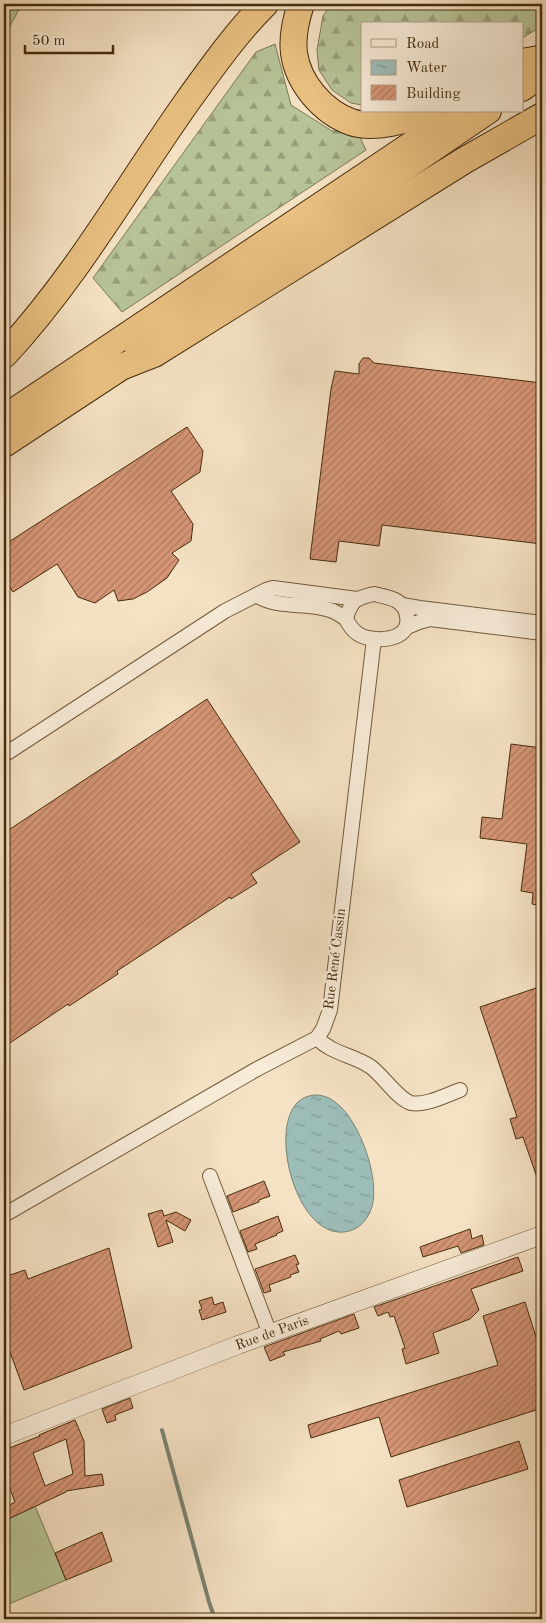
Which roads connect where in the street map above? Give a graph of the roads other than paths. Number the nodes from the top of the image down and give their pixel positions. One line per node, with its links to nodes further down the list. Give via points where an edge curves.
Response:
1 (265, 4): 9 (highway, via 237,34 202,81 84,255)
2 (302, 4): 5 (highway, via 295,29 294,53 304,81 321,103 352,122 364,124 395,122)
3 (534, 65): 4 (highway)
4 (524, 85)
5 (427, 112)
6 (459, 112): 11 (highway)
7 (488, 112): 10 (highway, via 147,344)
8 (542, 116): 10 (highway, via 465,160 154,354)
9 (4, 355)
10 (120, 368): 12 (highway)
11 (4, 417)
12 (4, 444)
13 (256, 595): 14 (street, via 273,588); 16 (street, via 265,601 321,608); 21 (street)
14 (357, 599): 15 (street, via 374,594); 16 (street, via 351,604)
15 (402, 605): 17 (street); 18 (street, via 408,619)
16 (346, 619): 20 (street, via 353,631)
17 (542, 623)
18 (407, 627): 19 (street, via 430,619); 20 (street, via 393,638)
19 (542, 633)
20 (374, 639): 22 (street, Rue René Cassin, via 330,1010)
21 (4, 755)
22 (317, 1038): 23 (street, via 324,1045 372,1068 407,1101 420,1103); 25 (street, via 257,1069)
23 (460, 1090)
24 (210, 1176): 27 (street)
25 (4, 1216)
26 (542, 1235): 27 (street, Rue de Paris)
27 (270, 1334): 28 (street, Rue de Paris)
28 (4, 1436)

